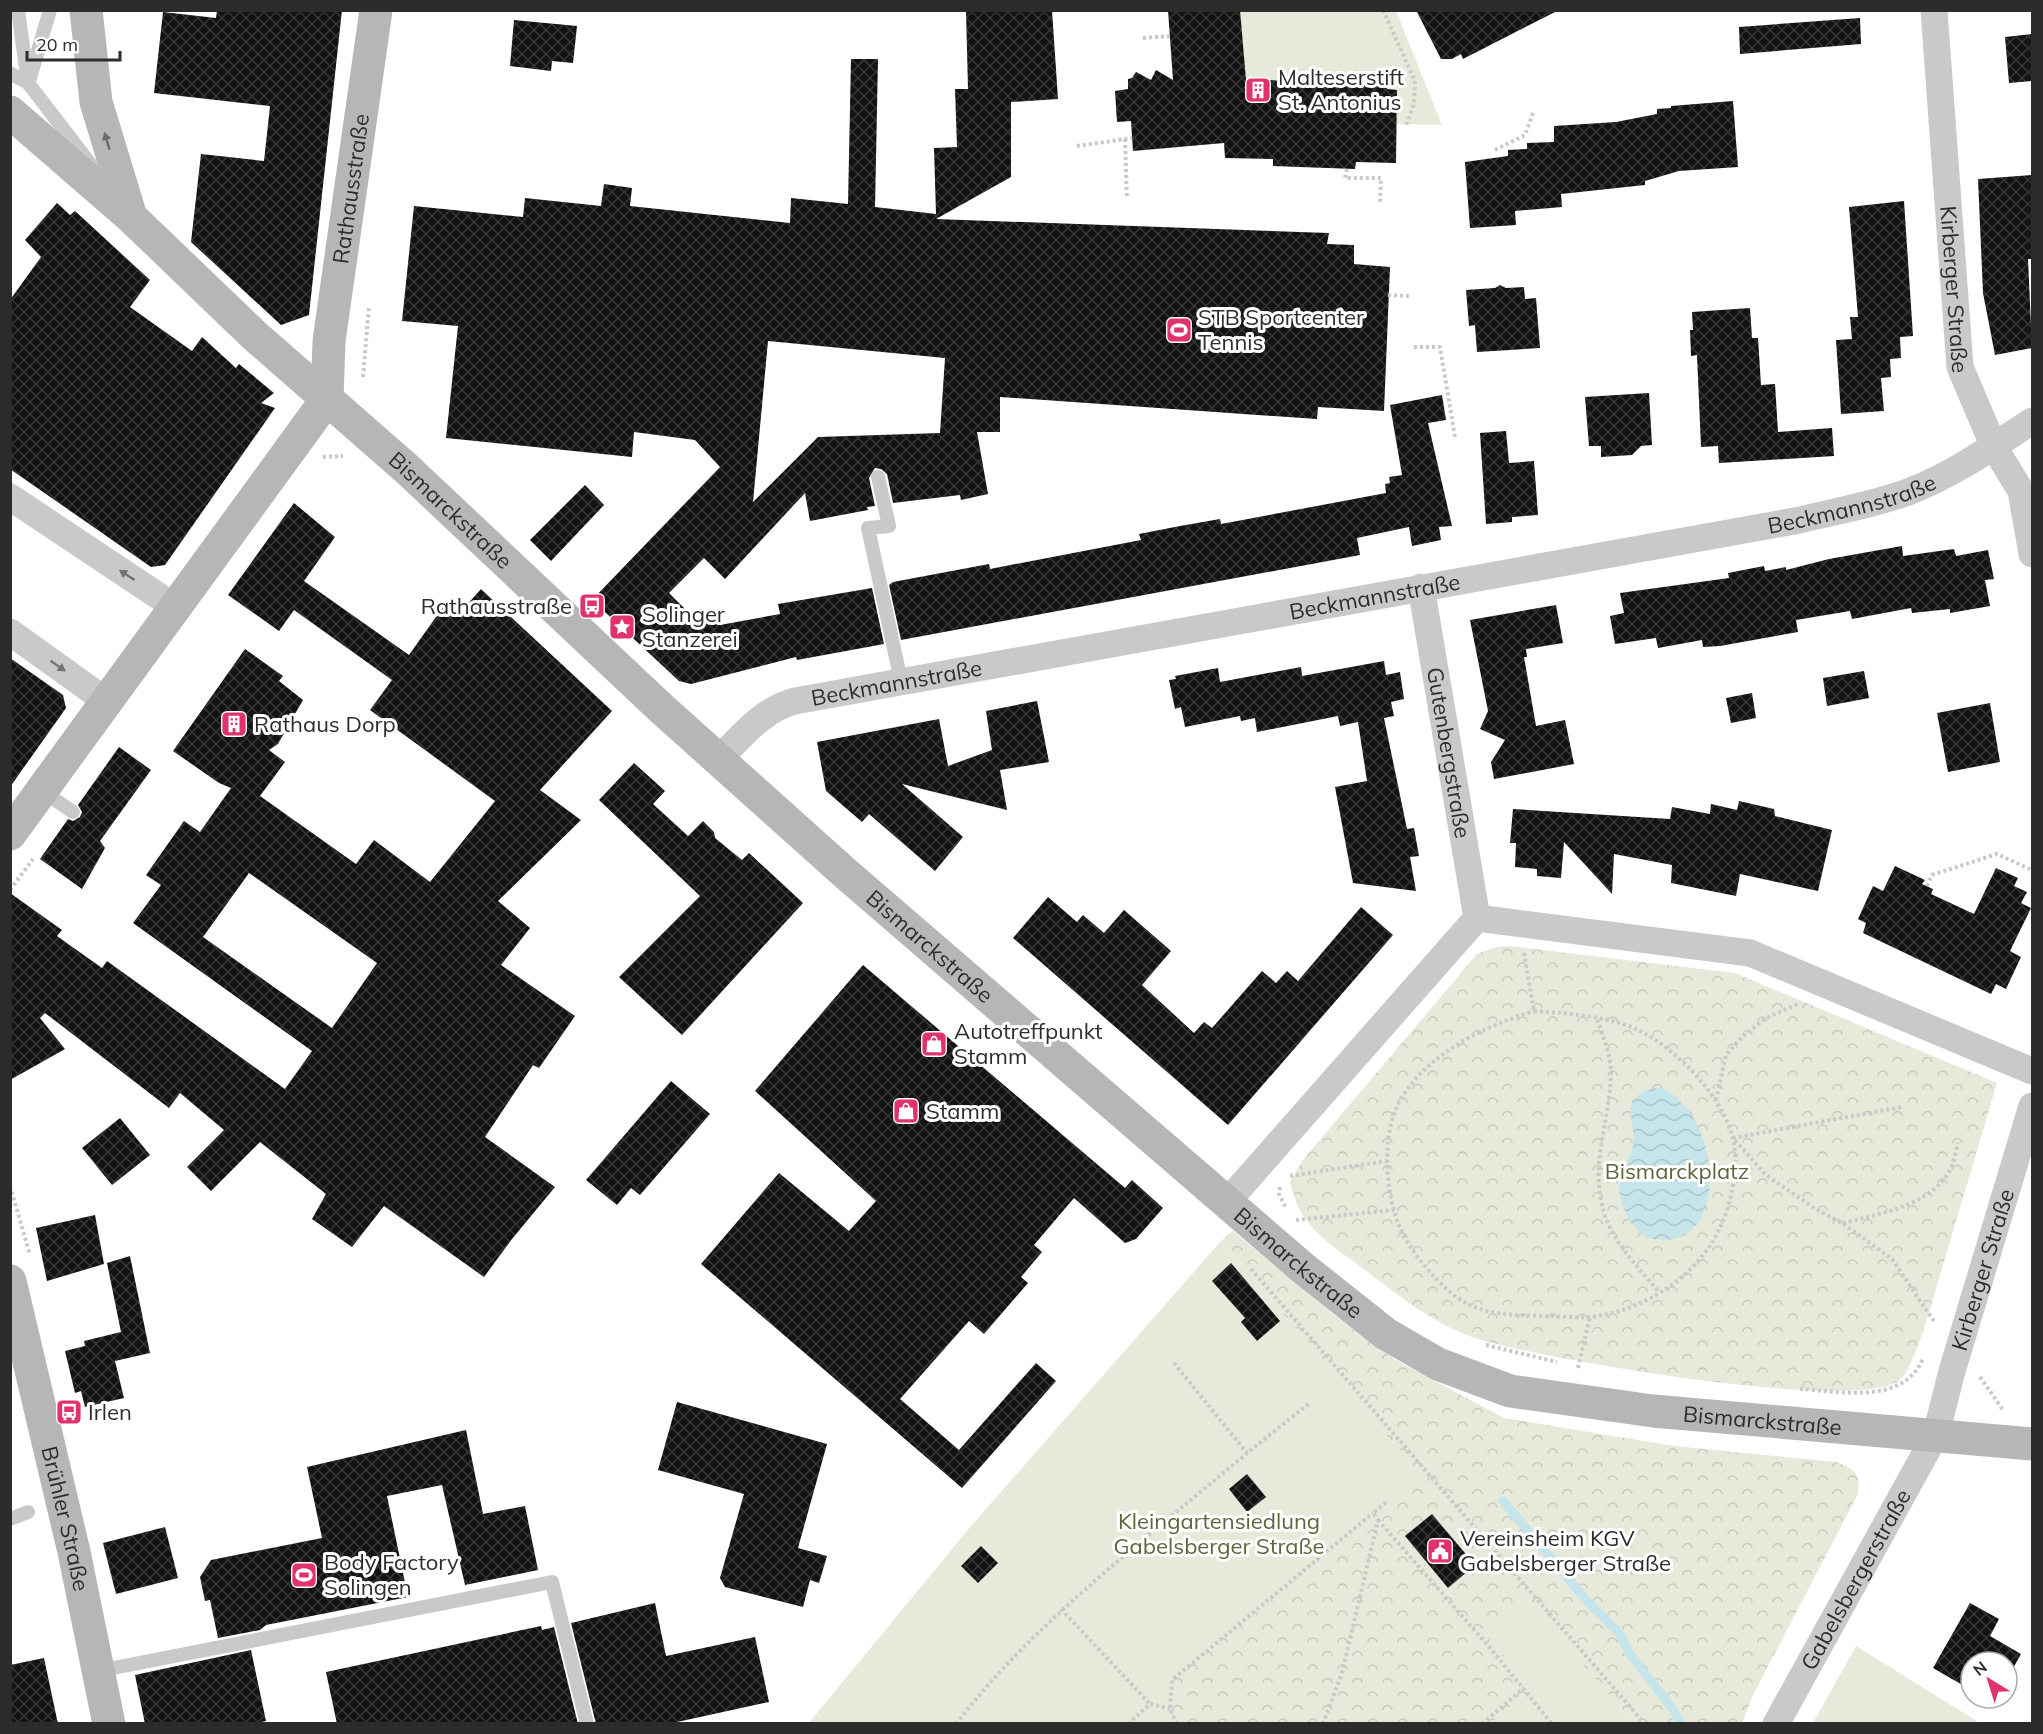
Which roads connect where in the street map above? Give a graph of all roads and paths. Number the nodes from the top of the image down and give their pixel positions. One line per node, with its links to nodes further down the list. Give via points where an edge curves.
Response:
1 (18, 10): 10 (lane)
2 (50, 10): 10 (lane)
3 (86, 10): 21 (main road, Bismarckstraße, one-way to 3, via 96,102)
4 (376, 10): 27 (main road, Rathausstraße, via 329,341)
5 (1383, 10): 13 (path, via 1415,81 1414,104)
6 (1934, 10): 30 (street, Kirberger Straße, via 1960,367)
7 (1170, 36): 8 (path)
8 (1143, 39)
9 (10, 73): 10 (lane)
10 (28, 83): 21 (lane)
11 (1534, 110): 17 (path, via 1525,135)
12 (10, 112): 21 (main road, Bismarckstraße)
13 (1406, 125)
14 (1132, 138): 15 (path)
15 (1125, 139): 16 (path); 19 (path)
16 (1077, 146)
17 (1495, 150)
18 (1347, 169): 20 (path, via 1346,178 1381,178)
19 (1127, 198)
20 (1380, 204)
21 (131, 217): 27 (main road, Bismarckstraße)
22 (1388, 295): 23 (path)
23 (1410, 296)
24 (370, 303): 26 (path)
25 (1414, 347): 29 (path, via 1440,347)
26 (362, 388)
27 (327, 399): 37 (main road); 41 (main road, Bismarckstraße)
28 (2032, 422): 30 (street, Beckmannstraße)
29 (1455, 437)
30 (1994, 447): 35 (street, Kirberger Straße, via 2021,491); 36 (street, Beckmannstraße, via 1941,477 1880,501 1800,520)
31 (344, 456): 32 (path)
32 (320, 458)
33 (878, 477): 39 (lane, via 889,526 868,528)
34 (10, 496): 37 (street, one-way to 34)
35 (2032, 554)
36 (1421, 587): 39 (street, Beckmannstraße); 49 (street, Gutenbergstraße)
37 (176, 607): 40 (main road)
38 (10, 632): 40 (street, one-way to 40)
39 (901, 681): 41 (street, Beckmannstraße, via 784,704 760,719)
40 (106, 701): 42 (main road)
41 (718, 759): 63 (main road, Bismarckstraße)
42 (42, 791): 43 (lane); 44 (main road)
43 (73, 812)
44 (10, 834)
45 (35, 855): 48 (path)
46 (2032, 870): 47 (path, via 1997,854 1932,875)
47 (1927, 886)
48 (10, 890)
49 (1477, 918): 50 (street); 63 (street)
50 (1518, 923): 51 (street, via 1750,953); 52 (path)
51 (1824, 984): 54 (street); 55 (path, via 1795,1007 1766,1018 1726,1054)
52 (1534, 1011): 53 (path); 60 (path, via 1469,1036 1413,1082 1390,1125)
53 (1597, 1019): 55 (path, via 1636,1029 1682,1060); 70 (path, via 1611,1071 1598,1189 1611,1229)
54 (2032, 1071)
55 (1716, 1101): 58 (path)
56 (2032, 1106): 82 (street, Kirberger Straße)
57 (1901, 1107): 58 (path)
58 (1733, 1138): 66 (path, via 1766,1175); 70 (path, via 1736,1170 1720,1229 1705,1254 1682,1278)
59 (1958, 1143): 66 (path, via 1950,1169 1937,1187 1889,1212)
60 (1387, 1161): 61 (path); 64 (path)
61 (1287, 1177)
62 (1280, 1185): 65 (path, via 1282,1202)
63 (1227, 1202): 82 (main road, Bismarckstraße, via 1386,1334 1438,1364 1500,1387 1612,1407)
64 (1394, 1210): 65 (path); 71 (path, via 1406,1241 1419,1259 1466,1303 1506,1315)
65 (1295, 1220): 67 (path)
66 (1842, 1223): 72 (path, via 1892,1259 1935,1324)
67 (1303, 1227)
68 (1246, 1263): 103 (path)
69 (10, 1281): 91 (main road, Brühler Straße)
70 (1659, 1293): 71 (path, via 1639,1304)
71 (1590, 1317): 76 (path)
72 (1932, 1334)
73 (1484, 1344): 76 (path)
74 (1924, 1354): 79 (path, via 1921,1364 1908,1377 1874,1394)
75 (1174, 1363): 84 (path)
76 (1578, 1368): 77 (path)
77 (1590, 1369)
78 (1981, 1377): 81 (path)
79 (1792, 1388)
80 (1310, 1403): 84 (path)
81 (2005, 1413)
82 (1936, 1434): 83 (main road, Bismarckstraße); 104 (street, Gabelsbergerstraße)
83 (2032, 1444)
84 (1247, 1453): 90 (path)
85 (1388, 1501): 87 (path)
86 (28, 1512): 88 (lane)
87 (1373, 1513): 89 (path); 94 (path, via 1173,1680)
88 (10, 1519)
89 (1378, 1520): 92 (path); 100 (path, via 1342,1673)
90 (1061, 1609): 93 (path); 97 (path, via 984,1688)
91 (98, 1671): 95 (main road, Brühler Straße); 96 (lane, via 552,1582)
92 (1524, 1688): 101 (path); 102 (path)
93 (1150, 1704): 94 (path); 98 (path)
94 (1170, 1708): 99 (path)
95 (109, 1724)
96 (587, 1724)
97 (956, 1724)
98 (1128, 1724)
99 (1177, 1724)
100 (1323, 1724)
101 (1482, 1724)
102 (1552, 1724)
103 (1645, 1724)
104 (1776, 1724)

